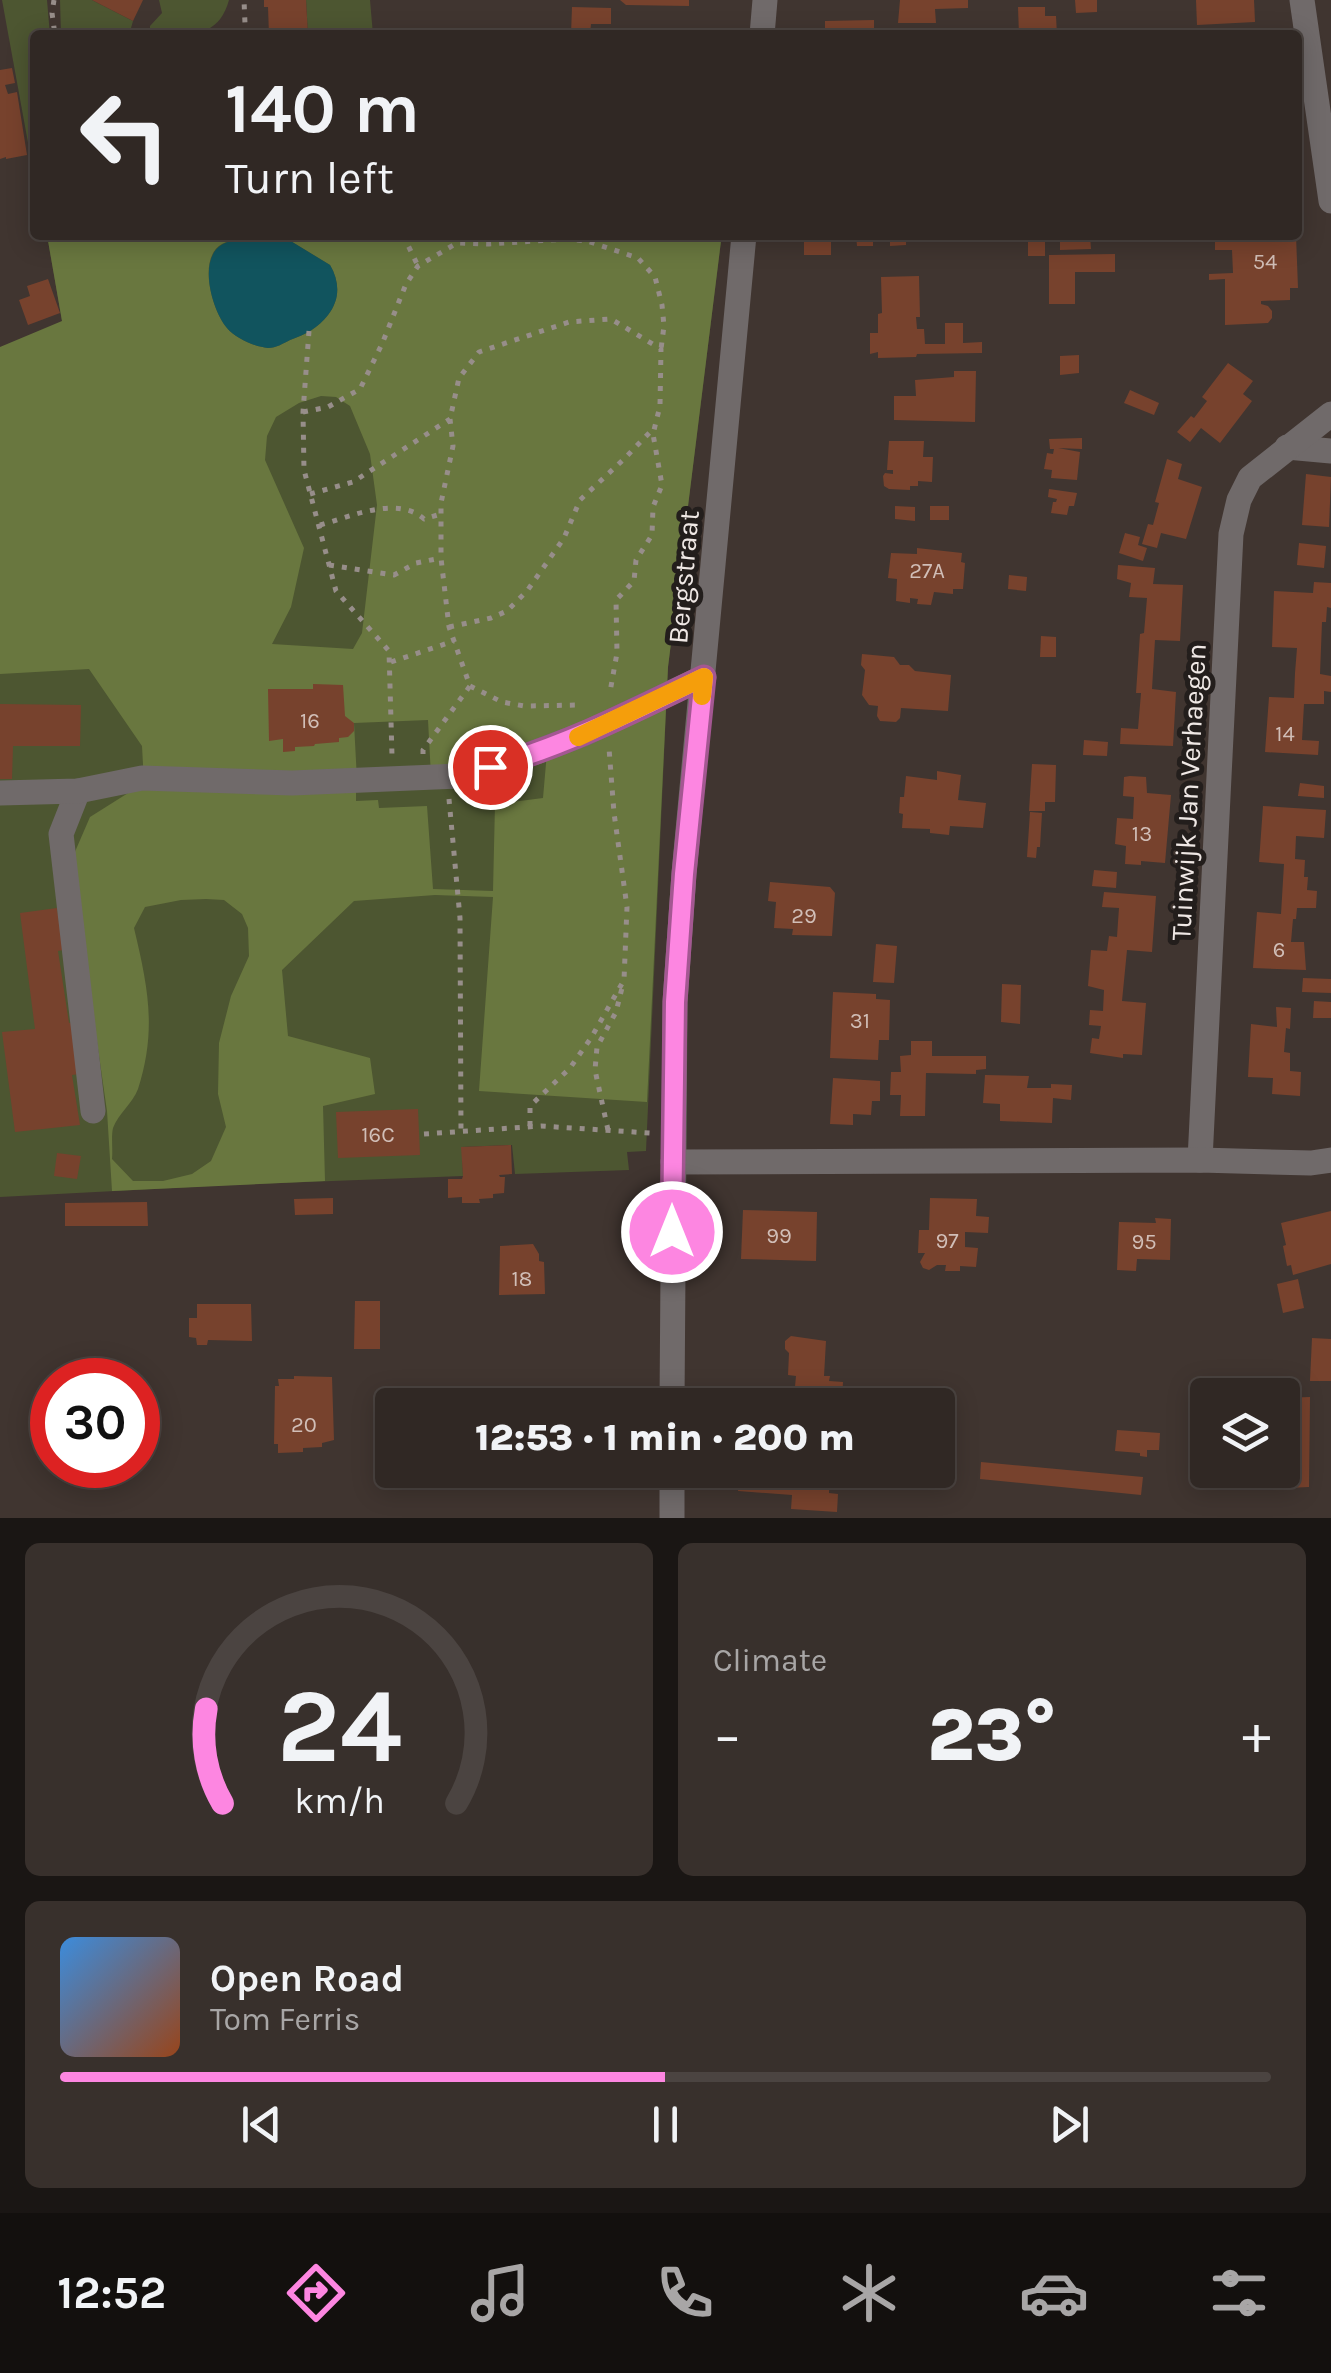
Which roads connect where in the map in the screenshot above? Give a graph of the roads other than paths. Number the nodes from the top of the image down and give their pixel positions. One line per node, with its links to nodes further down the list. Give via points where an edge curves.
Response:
1 (765, 0): 3 (street)
2 (1302, 0): 4 (street)
3 (762, 30)
4 (1322, 66): 5 (street)
5 (1331, 200)
6 (744, 240): 10 (street, Bergstraat)
7 (1331, 414): 8 (street, Tuinwijk Jan Verhaegen)
8 (1288, 447): 9 (street); 14 (street, Tuinwijk Jan Verhaegen, via 1250,478 1231,534)
9 (1331, 451)
10 (704, 677): 11 (street, via 520,758 459,776 292,783 142,778); 16 (street, Bergstraat, via 675,1002)
11 (78, 791): 12 (street); 13 (street, via 61,834)
12 (0, 793)
13 (92, 1112)
14 (1200, 1160): 15 (street); 16 (street)
15 (1331, 1160)
16 (673, 1162): 17 (street, Bergstraat)
17 (672, 1388)
18 (672, 1488): 19 (street)
19 (672, 1518)

